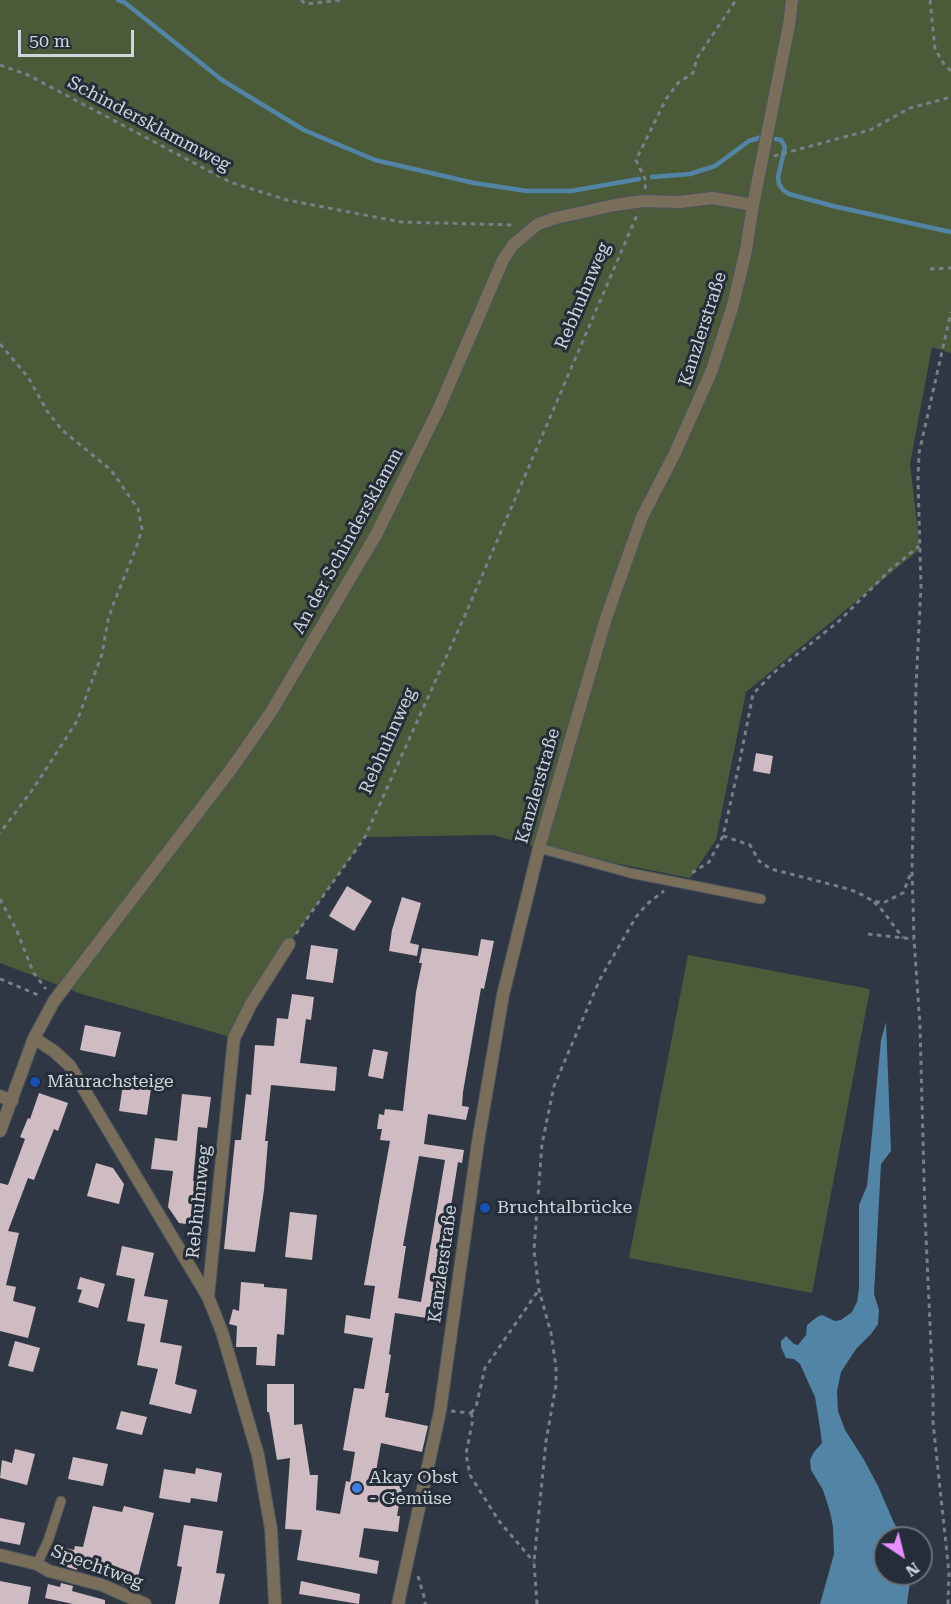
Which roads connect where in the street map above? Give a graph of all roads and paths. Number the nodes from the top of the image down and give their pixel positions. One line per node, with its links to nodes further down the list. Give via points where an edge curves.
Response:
1 (302, 0): 2 (path, via 306,4)
2 (341, 0)
3 (736, 0): 10 (path, via 697,58 693,73 678,83 666,99 636,160 646,181)
4 (792, 0): 11 (street, Kanzlerstraße)
5 (930, 0): 7 (path, via 934,49)
6 (0, 65): 12 (path, Schindersklammweg, via 28,75 230,182 287,200 401,222)
7 (951, 71)
8 (951, 97): 9 (path, via 910,108 870,130)
9 (781, 155)
10 (644, 201): 11 (street, An der Schindersklamm, via 713,198); 12 (street, An der Schindersklamm); 29 (path, Rebhuhnweg, via 365,837)
11 (753, 205): 20 (street, Kanzlerstraße, via 733,305 712,370 642,517 606,618)
12 (538, 224): 31 (street, An der Schindersklamm, via 513,245 503,260 439,408 376,535 271,712)
13 (951, 268): 14 (path)
14 (930, 269)
15 (951, 312): 17 (path, via 919,453)
16 (0, 344): 18 (path, via 62,430 111,470 138,509 142,529 112,604 102,654 77,721)
17 (919, 546): 19 (path, via 838,622 753,693); 21 (path)
18 (0, 833)
19 (723, 836): 22 (path, via 709,862); 25 (path, via 750,845 759,861 771,869 857,892)
20 (539, 848): 22 (lane); 37 (street, Kanzlerstraße, via 503,995 478,1142)
21 (912, 869): 25 (path, via 903,893 883,903); 28 (path)
22 (678, 882): 24 (lane); 35 (path, via 647,904 624,935 600,979 554,1086 542,1144 535,1220)
23 (0, 899): 31 (path, via 33,972)
24 (760, 899)
25 (873, 901): 27 (path)
26 (868, 934): 27 (path)
27 (903, 938): 28 (path)
28 (914, 939): 49 (path, via 933,1422 949,1573)
29 (289, 944): 36 (street, Rebhuhnweg, via 234,1038)
30 (0, 979): 31 (path)
31 (54, 1001): 32 (street, An der Schindersklamm)
32 (34, 1038): 33 (street, An der Schindersklamm); 36 (street, via 70,1066)
33 (6, 1098): 34 (street, An der Schindersklamm)
34 (0, 1131)
35 (539, 1290): 38 (path, via 485,1368); 41 (path, via 551,1333 556,1384 546,1440)
36 (208, 1297): 45 (street, via 258,1455 271,1529)
37 (441, 1411): 38 (path); 43 (street, Kanzlerstraße)
38 (471, 1413): 41 (path, via 466,1454 470,1475 499,1521)
39 (61, 1501): 42 (lane, Spechtweg)
40 (0, 1555): 42 (street, Spechtweg)
41 (534, 1563): 48 (path)
42 (37, 1564): 44 (street, Spechtweg)
43 (407, 1568): 46 (street, Kanzlerstraße); 47 (path, via 419,1577)
44 (145, 1604)
45 (275, 1604)
46 (398, 1604)
47 (425, 1604)
48 (537, 1604)
49 (948, 1604)

